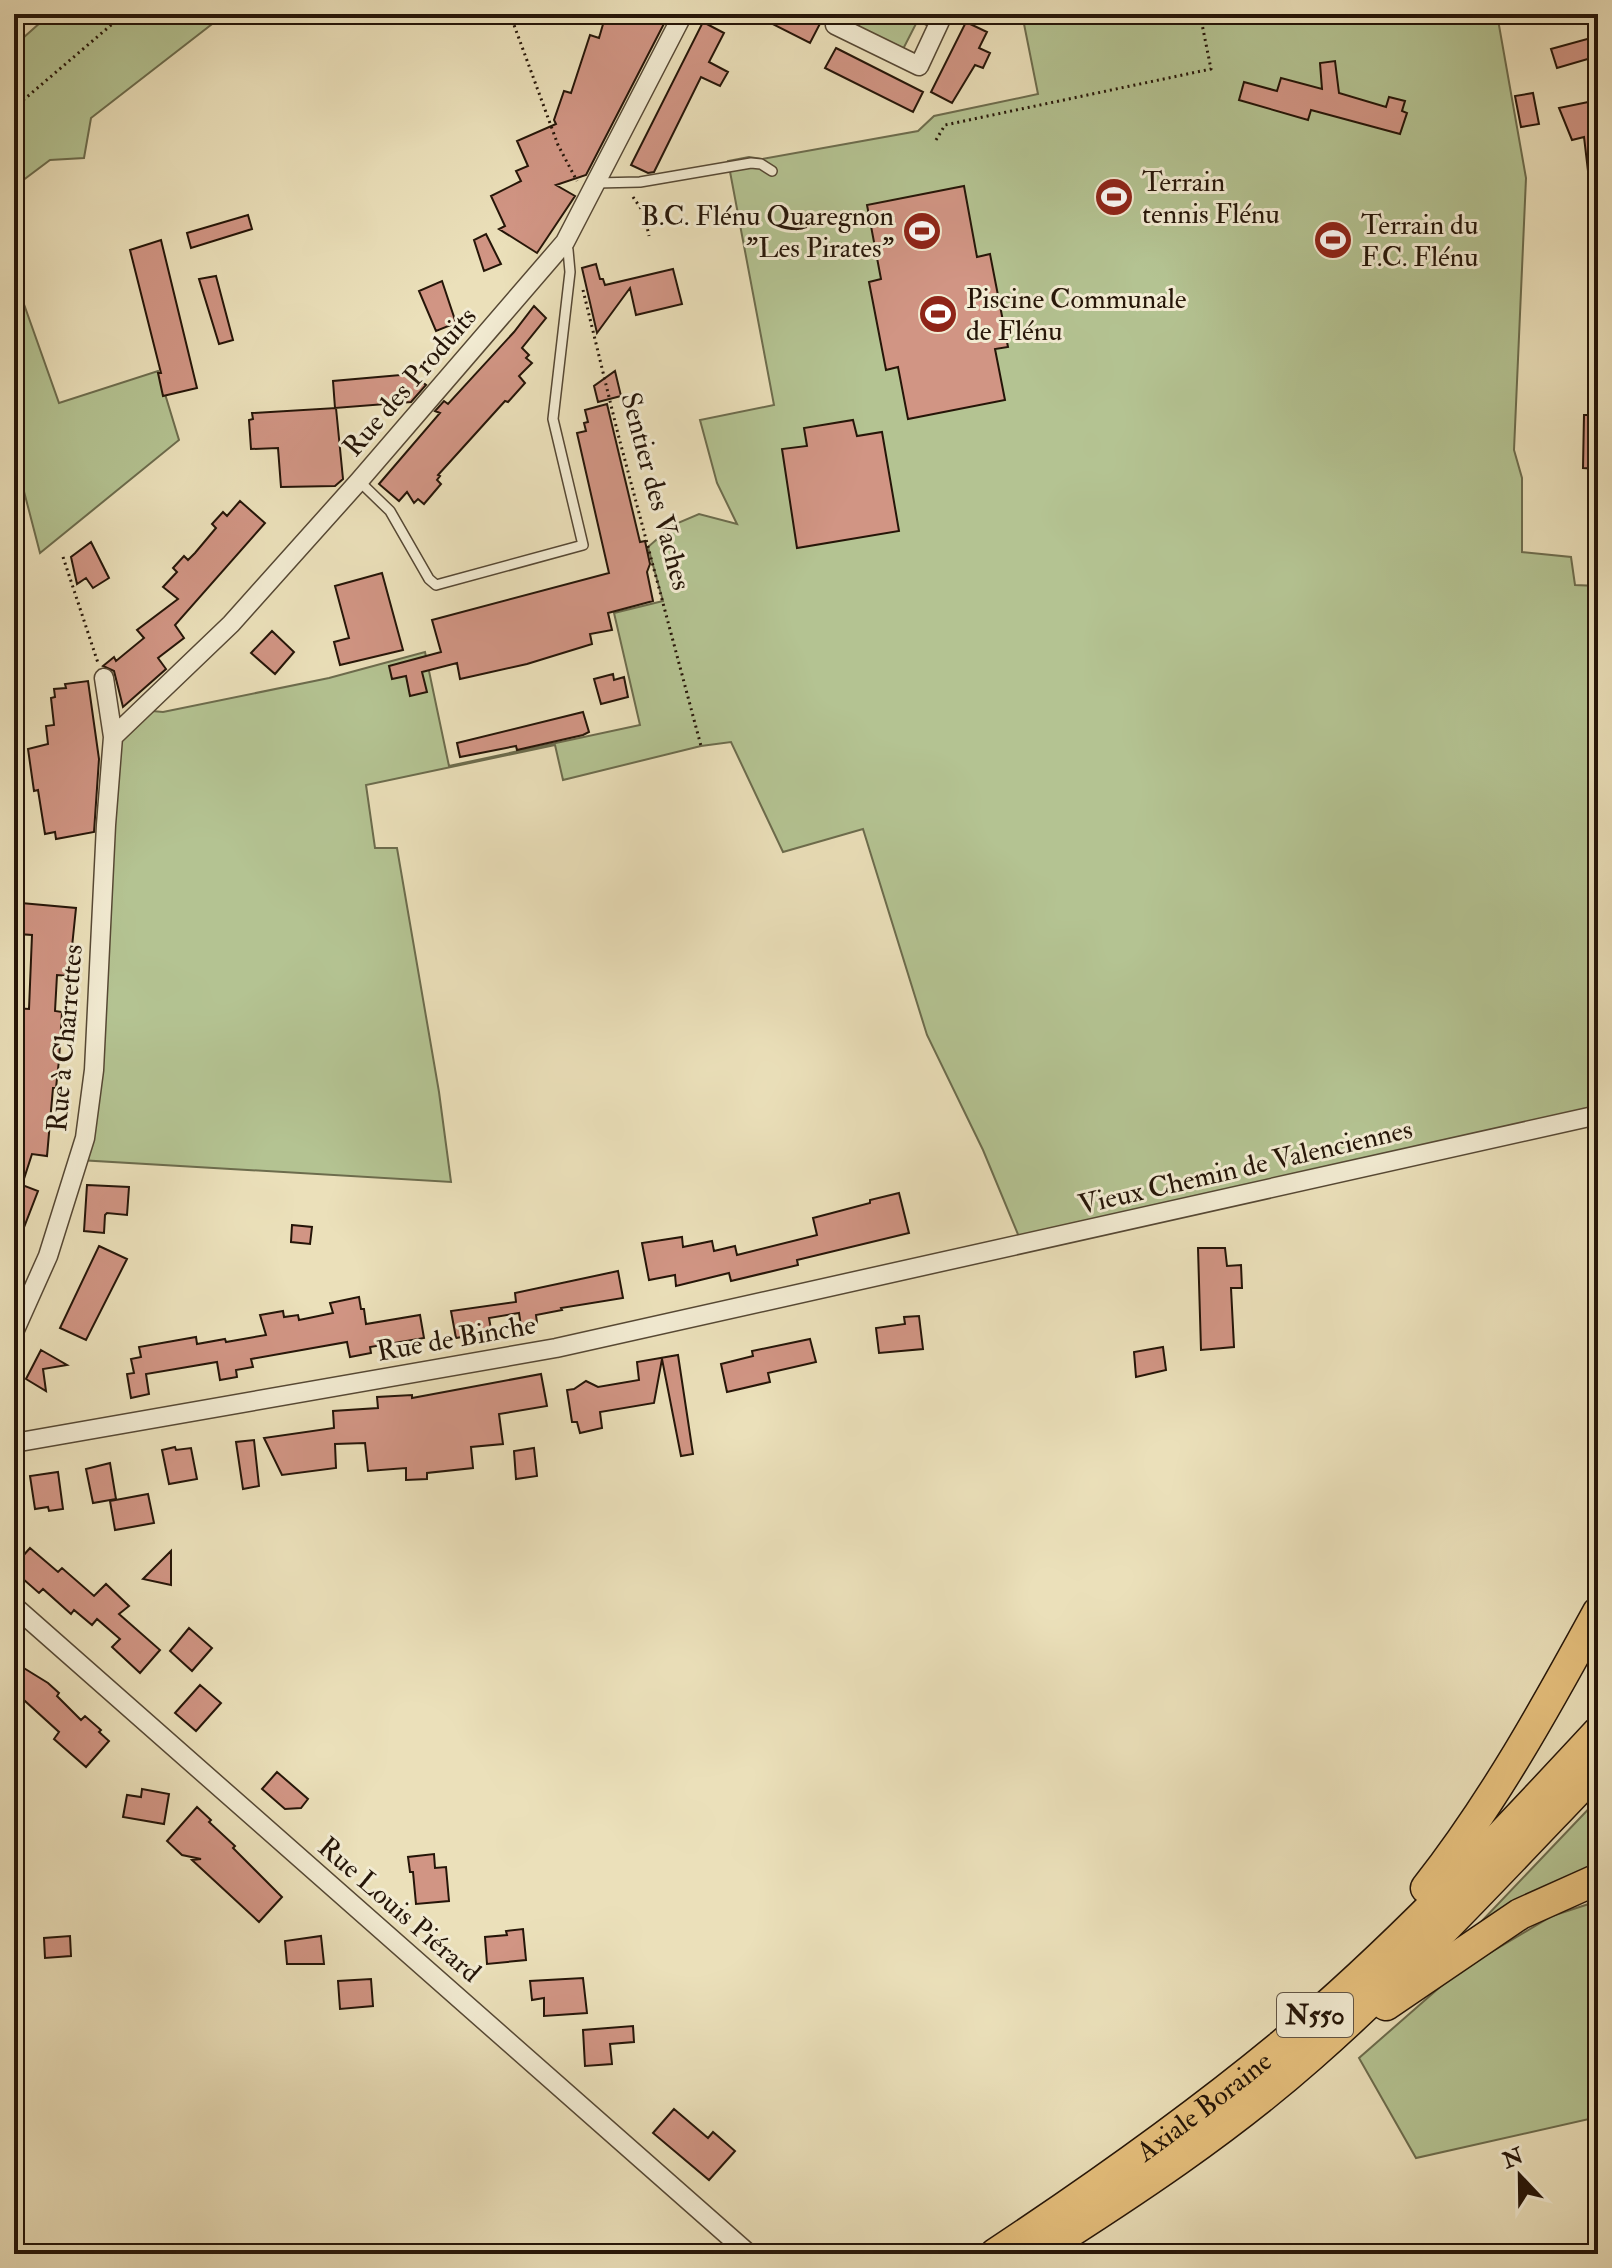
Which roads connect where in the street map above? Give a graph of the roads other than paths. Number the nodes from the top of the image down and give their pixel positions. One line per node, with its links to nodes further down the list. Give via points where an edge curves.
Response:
1 (683, 14): 5 (street, Rue des Produits)
2 (838, 14): 3 (street, via 835,25 919,66 940,21)
3 (926, 14)
4 (772, 171): 5 (lane, via 751,163)
5 (593, 191): 6 (street, Rue des Produits)
6 (565, 242): 7 (street, Rue des Produits); 7 (lane, via 570,272 553,419 583,545 436,585 390,511)
7 (359, 481): 9 (street, Rue des Produits, via 231,624)
8 (104, 678): 9 (street, Rue à Charrettes)
9 (113, 737): 12 (street, Rue à Charrettes, via 94,1070 85,1138 48,1256)
10 (1598, 1115): 11 (street, Vieux Chemin de Valenciennes)
11 (904, 1272): 13 (street, Rue de Binche, via 556,1348)
12 (14, 1332)
13 (14, 1443)
14 (14, 1606): 21 (street, Rue Louis Piérard)
15 (1598, 1612): 19 (highway, via 1490,1799)
16 (1598, 1732): 19 (highway, Axiale Boraine / N550)
17 (1598, 1769): 20 (highway, Axiale Boraine / N550, via 1445,1929)
18 (1598, 1879): 20 (highway, via 1520,1914)
19 (1348, 1985): 22 (highway, Axiale Boraine / N550, via 1175,2130)
20 (1312, 2055): 23 (highway, Axiale Boraine / N550, via 1172,2166)
21 (749, 2254)
22 (995, 2254)
23 (1036, 2254)

